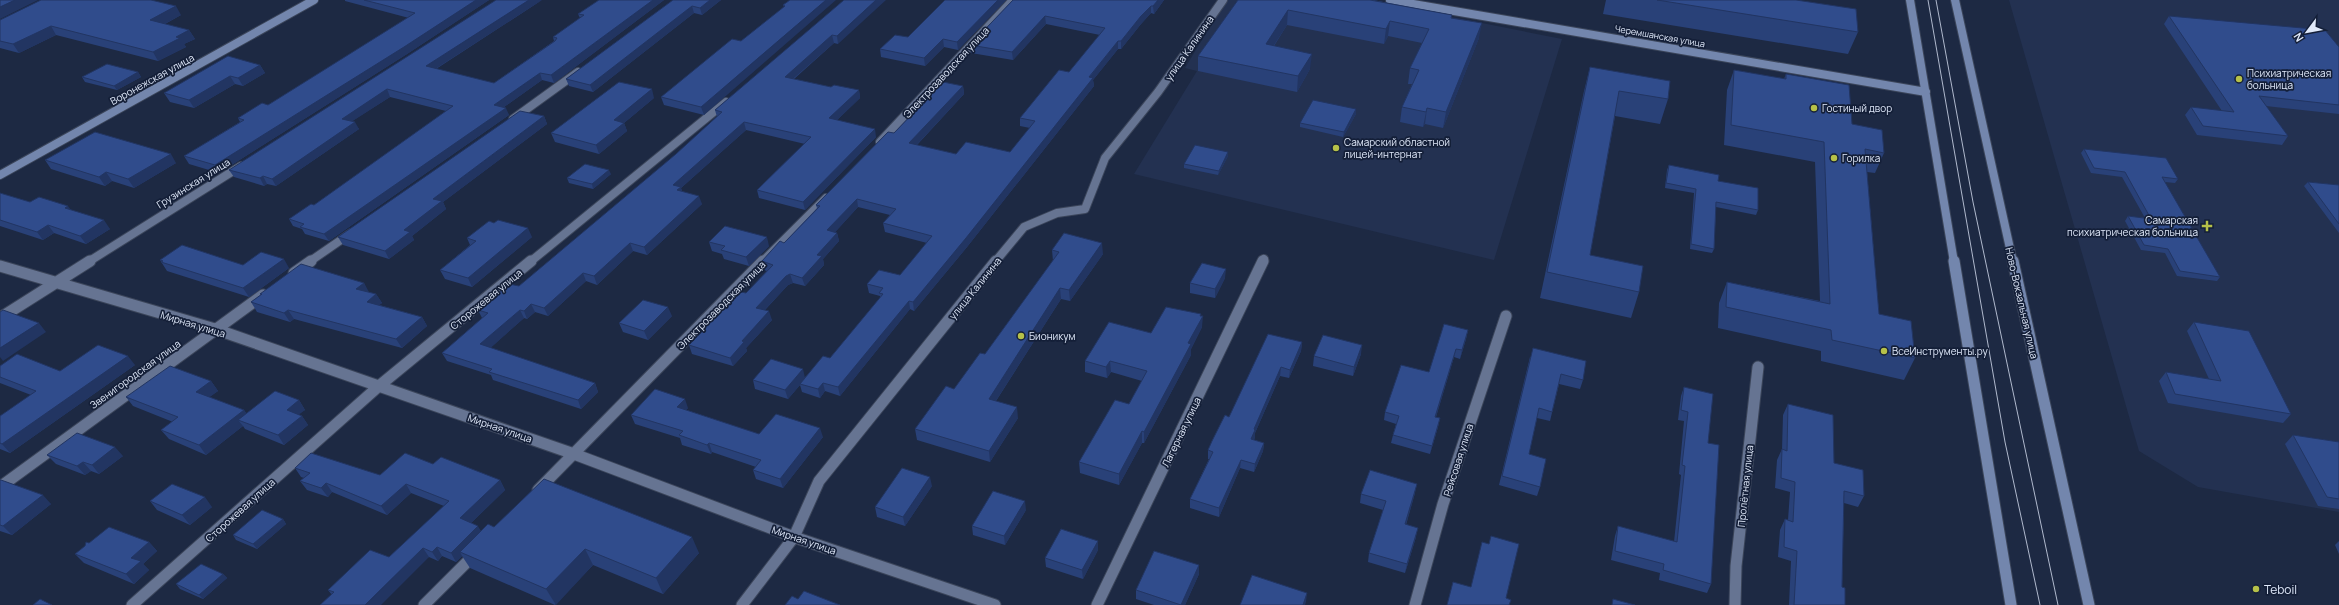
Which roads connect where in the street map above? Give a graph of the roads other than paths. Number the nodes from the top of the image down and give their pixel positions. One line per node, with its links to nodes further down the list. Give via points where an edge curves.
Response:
1 (314, 0): 13 (main road, Воронежская улица)
2 (1012, 0): 11 (street, Электрозаводская улица)
3 (1223, 0): 29 (street, улица Калинина, via 1158,92 1105,158 1085,209 1057,213 1024,227 819,481)
4 (1390, 0): 8 (main road, Черемшанская улица)
5 (1910, 0): 8 (main road)
6 (1955, 0): 39 (main road, Ново-Вокзальная улица)
7 (588, 64): 10 (street)
8 (1926, 92): 38 (main road)
9 (733, 96): 25 (street, Сторожевая улица)
10 (506, 124)
11 (871, 152)
12 (249, 161): 19 (street, Грузинская улица)
13 (0, 175)
14 (832, 192): 26 (street, Электрозаводская улица)
15 (357, 229): 18 (street)
16 (1264, 259): 35 (street, Лагерная улица)
17 (0, 266): 19 (street, Мирная улица)
18 (286, 279)
19 (55, 283): 22 (street, Грузинская улица); 23 (street, Мирная улица)
20 (273, 288): 23 (street, Звенигородская улица)
21 (1506, 316): 36 (street, Рейсовая улица, via 1444,504)
22 (0, 318)
23 (215, 329): 25 (street, Мирная улица); 27 (street, Звенигородская улица)
24 (1758, 367): 37 (street, Пролётная улица, via 1736,566)
25 (379, 386): 26 (street, Мирная улица); 31 (street, Сторожевая улица)
26 (574, 454): 28 (street, Электрозаводская улица); 29 (street, Мирная улица)
27 (0, 486)
28 (530, 499)
29 (794, 537): 33 (street, улица Калинина); 34 (street, Мирная улица)
30 (485, 544): 32 (street)
31 (132, 605)
32 (424, 605)
33 (742, 605)
34 (995, 605)
35 (1097, 605)
36 (1415, 605)
37 (1735, 605)
38 (2011, 605)
39 (2089, 605)

